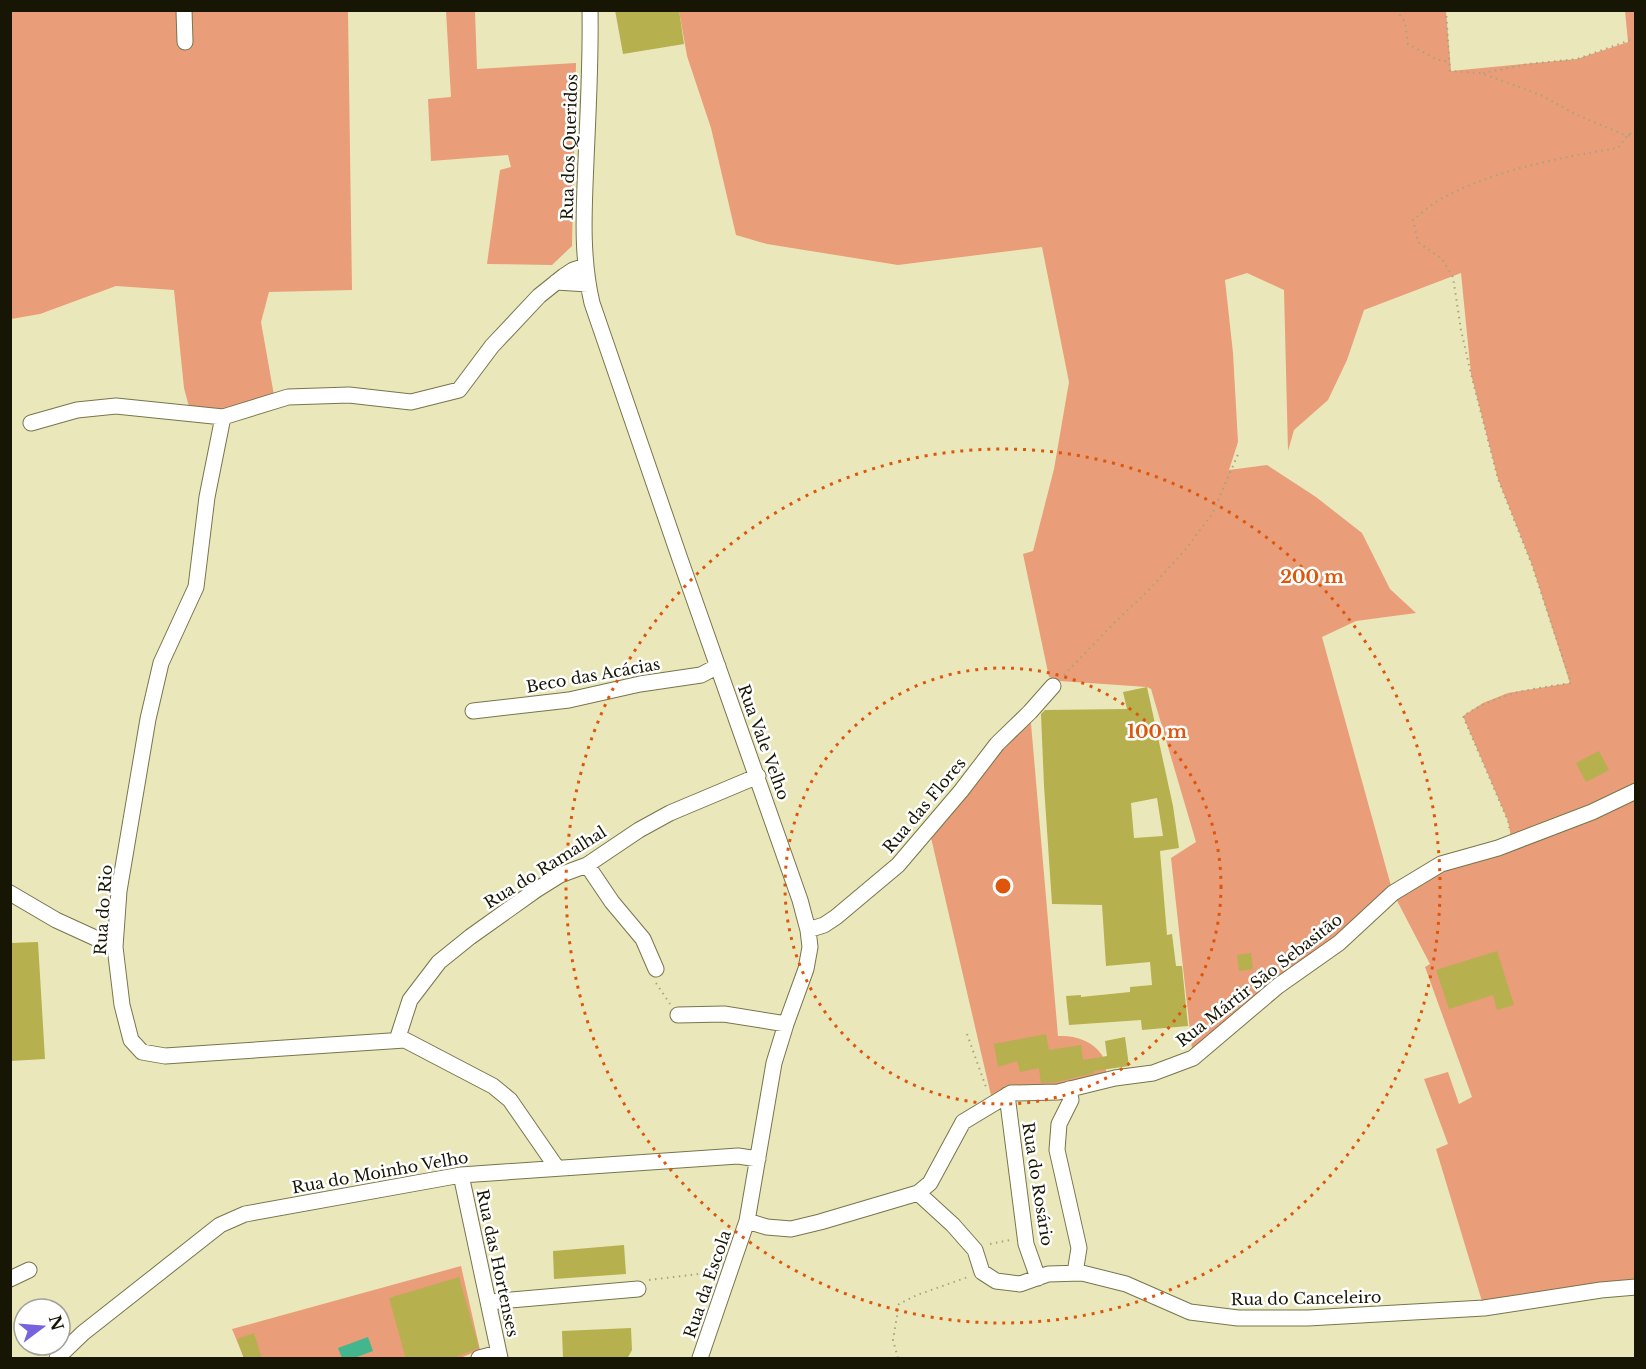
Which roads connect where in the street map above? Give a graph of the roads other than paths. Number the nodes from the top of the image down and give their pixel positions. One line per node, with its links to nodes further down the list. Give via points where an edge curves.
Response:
1 (184, 10): 3 (street)
2 (590, 10): 4 (street, Rua dos Queridos)
3 (185, 42)
4 (585, 266): 5 (street); 6 (street, Rua dos Queridos)
5 (556, 282): 6 (street); 7 (street, via 492,346 459,390 411,402 350,395 288,397)
6 (588, 284): 9 (street, Rua Vale Velho, via 602,335)
7 (223, 417): 8 (street, via 116,406 77,410); 17 (street, Rua do Rio, via 207,497 196,587 161,663 148,718 119,891)
8 (31, 423)
9 (718, 666): 11 (street, Beco das Acácias, via 701,675 569,700); 12 (street, Rua Vale Velho)
10 (1053, 686): 16 (street, Rua das Flores, via 997,744 898,865 836,917)
11 (473, 711)
12 (758, 776): 14 (street, Rua do Ramalhal, via 670,813); 16 (street, Rua Vale Velho)
13 (1635, 791): 22 (street, Rua Mártir São Sebasitão, via 1512,843 1441,864 1393,893 1339,943 1278,986 1193,1058 1153,1073)
14 (586, 865): 18 (street, via 643,939); 21 (street, Rua do Ramalhal, via 536,890 439,962 410,1000)
15 (10, 893): 17 (street)
16 (808, 930): 20 (street, Rua Vale Velho, via 806,969)
17 (115, 947): 21 (street, Rua do Rio, via 131,1040 142,1052 165,1056)
18 (656, 969)
19 (678, 1015): 20 (street, via 723,1014)
20 (786, 1024): 24 (street, Rua Vale Velho, via 774,1063)
21 (397, 1040): 25 (street, Rua do Rio, via 405,1040 493,1086 510,1100)
22 (1069, 1089): 23 (street, Rua Mártir São Sebasitão); 30 (street, via 1071,1100 1059,1124 1056,1150 1080,1248)
23 (1007, 1095): 27 (street, Rua Mártir São Sebasitão, via 963,1122 930,1184); 31 (street, Rua do Rosário, via 1025,1238)
24 (758, 1160): 25 (street, Rua do Moinho Velho, via 738,1156); 28 (street, Rua Vale Velho)
25 (557, 1168): 26 (street, Rua do Moinho Velho)
26 (461, 1174): 35 (street, Rua das Hortenses); 37 (street, Rua do Moinho Velho, via 245,1214 228,1221 83,1333)
27 (918, 1193): 28 (street, via 791,1229); 31 (street, Rua do Canceleiro, via 975,1250 982,1272 996,1281 1020,1284)
28 (747, 1221): 39 (street, Rua da Escola)
29 (29, 1270): 32 (street)
30 (1074, 1273): 31 (street, Rua do Canceleiro); 33 (street, Rua do Canceleiro, via 1126,1284 1190,1312 1238,1318 1342,1317 1484,1308)
31 (1038, 1278)
32 (10, 1280)
33 (1635, 1287)
34 (638, 1289): 35 (street)
35 (489, 1302): 36 (street, Rua das Hortenses)
36 (499, 1356): 38 (street)
37 (57, 1359)
38 (479, 1359)
39 (700, 1359)

